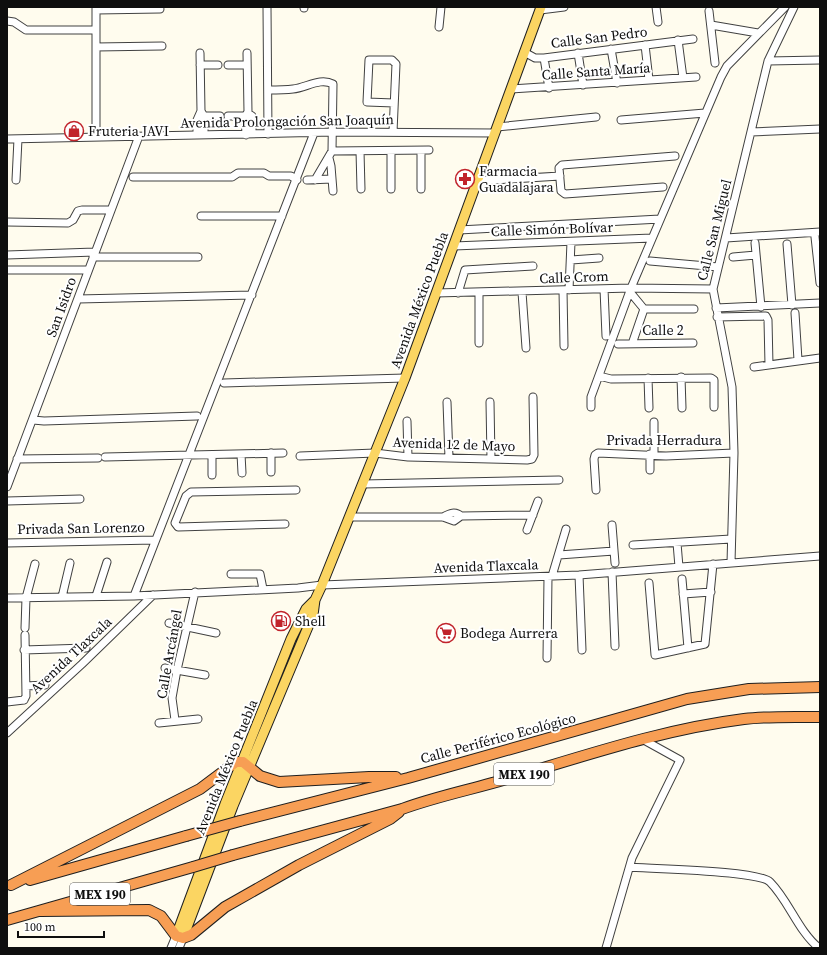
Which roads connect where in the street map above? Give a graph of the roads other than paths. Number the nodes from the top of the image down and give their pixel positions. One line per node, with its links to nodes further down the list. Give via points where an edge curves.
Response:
1 (267, 7): 42 (street)
2 (441, 7): 14 (street)
3 (564, 7): 8 (street)
4 (656, 7): 12 (street)
5 (785, 7): 16 (street)
6 (794, 7): 29 (street, Calle San Miguel)
7 (96, 8): 9 (street); 15 (street)
8 (540, 8): 23 (main road, Avenida México Puebla)
9 (160, 9)
10 (709, 11): 13 (street)
11 (7, 21): 15 (street, via 14,22 26,30)
12 (658, 22)
13 (711, 25): 16 (street); 30 (street)
14 (439, 27)
15 (96, 30): 21 (street)
16 (758, 33): 44 (street, via 727,66)
17 (693, 38): 18 (street, Calle San Pedro)
18 (678, 40): 19 (street, Calle San Pedro); 36 (street)
19 (645, 45): 22 (street, Calle San Pedro); 37 (street)
20 (162, 46): 21 (street)
21 (96, 47): 61 (street)
22 (611, 49): 26 (street, Calle San Pedro); 38 (street)
23 (524, 52): 27 (street, Calle San Pedro, via 535,58); 41 (main road, Avenida México Puebla)
24 (200, 53): 31 (street)
25 (247, 53): 34 (street)
26 (578, 53): 27 (street, Calle San Pedro); 39 (street)
27 (544, 58): 40 (street)
28 (820, 60): 29 (street)
29 (768, 62): 55 (street, Calle San Miguel)
30 (716, 63)
31 (200, 65): 32 (street); 45 (street)
32 (218, 65)
33 (228, 65): 34 (street)
34 (247, 65): 46 (street)
35 (696, 77): 36 (street, Calle Santa María)
36 (683, 78): 37 (street, Calle Santa María)
37 (649, 80): 38 (street, Calle Santa María)
38 (617, 83): 39 (street, Calle Santa María)
39 (582, 85): 40 (street, Calle Santa María)
40 (549, 88): 41 (street, Calle Santa María)
41 (511, 89): 51 (main road, Avenida México Puebla)
42 (268, 90): 53 (street, via 295,89 309,83 330,82 333,84); 58 (street)
43 (394, 103): 43 (street, via 367,102 369,60 395,61); 54 (street)
44 (705, 113): 50 (street); 84 (street)
45 (201, 115): 47 (street); 59 (street)
46 (248, 115): 48 (street); 57 (street)
47 (220, 116)
48 (228, 116)
49 (596, 117): 51 (street, Avenida Prolongación San Joaquín)
50 (621, 120)
51 (496, 130): 54 (street, Avenida Prolongación San Joaquín); 75 (main road, Avenida México Puebla)
52 (820, 130): 55 (street)
53 (333, 132): 54 (street, Avenida Prolongación San Joaquín); 56 (street, Avenida Prolongación San Joaquín); 68 (street)
54 (393, 132)
55 (751, 132): 89 (street, Calle San Miguel)
56 (314, 133): 58 (street, Avenida Prolongación San Joaquín); 74 (street)
57 (249, 134): 58 (street, Avenida Prolongación San Joaquín); 59 (street, Avenida Prolongación San Joaquín)
58 (268, 134)
59 (201, 135): 60 (street, Avenida Prolongación San Joaquín)
60 (139, 136): 61 (street, Avenida Prolongación San Joaquín); 81 (street, San Isidro)
61 (96, 138): 63 (street, Avenida Prolongación San Joaquín)
62 (7, 139): 63 (street, Avenida Prolongación San Joaquín)
63 (18, 139): 73 (street)
64 (421, 150): 65 (street); 67 (street); 79 (street)
65 (429, 150)
66 (360, 151): 67 (street); 68 (street); 77 (street)
67 (391, 151): 78 (street)
68 (330, 155): 72 (street); 72 (street, via 311,180)
69 (675, 156): 70 (street, via 562,165 559,168)
70 (560, 176): 75 (street); 76 (street, via 561,191 565,194)
71 (133, 177): 74 (street, via 232,177 238,173 264,173 269,176 291,176)
72 (332, 179): 80 (street)
73 (16, 180)
74 (296, 180): 83 (street)
75 (477, 181): 86 (main road, Avenida México Puebla)
76 (663, 186)
77 (361, 189)
78 (391, 189)
79 (421, 189)
80 (333, 191)
81 (111, 210): 85 (street, via 78,211 73,220 68,222); 95 (street, San Isidro)
82 (201, 216): 83 (street)
83 (282, 216): 115 (street)
84 (660, 219): 86 (street); 88 (street)
85 (7, 222)
86 (459, 230): 93 (main road, Avenida México Puebla)
87 (818, 235): 89 (street); 106 (street)
88 (652, 238): 90 (street, Calle Simón Bolívar); 110 (street)
89 (726, 238): 103 (street, Calle San Miguel)
90 (571, 242): 93 (street, Calle Simón Bolívar); 100 (street)
91 (755, 243): 96 (street)
92 (786, 244): 118 (street)
93 (454, 246): 112 (main road, Avenida México Puebla)
94 (7, 255): 95 (street)
95 (94, 255): 97 (street); 105 (street, San Isidro)
96 (756, 255): 98 (street); 119 (street)
97 (198, 257)
98 (733, 257)
99 (599, 258): 100 (street)
100 (571, 260): 109 (street)
101 (650, 261): 103 (street)
102 (533, 266): 113 (street, via 465,270)
103 (718, 266): 108 (street, Calle San Miguel)
104 (7, 270): 105 (street)
105 (88, 270): 116 (street, San Isidro)
106 (820, 283)
107 (604, 289): 109 (street, Calle Crom); 110 (street, Calle Crom); 125 (street)
108 (713, 289): 110 (street, Calle Crom); 120 (street, Calle San Miguel)
109 (566, 290): 111 (street, Calle Crom); 130 (street)
110 (630, 290): 121 (street, Calle 2); 136 (street)
111 (522, 292): 114 (street, Calle Crom); 131 (street)
112 (436, 293): 113 (street, Calle Crom); 138 (main road, Avenida México Puebla)
113 (458, 293): 114 (street, Calle Crom)
114 (479, 293): 126 (street)
115 (252, 295): 116 (street); 159 (street)
116 (78, 299): 149 (street, San Isidro)
117 (820, 303): 118 (street)
118 (792, 305): 119 (street)
119 (761, 307): 120 (street)
120 (716, 308): 124 (street, Calle San Miguel)
121 (644, 309): 122 (street, Calle 2); 129 (street, Calle 2)
122 (694, 309)
123 (795, 313): 133 (street)
124 (717, 317): 134 (street, via 766,316); 155 (street, Calle San Miguel, via 732,387)
125 (606, 336)
126 (479, 343)
127 (693, 343): 129 (street, Calle 2)
128 (618, 344): 129 (street, Calle 2)
129 (632, 344)
130 (564, 346)
131 (526, 348)
132 (820, 358): 133 (street)
133 (798, 360): 134 (street)
134 (769, 365): 135 (street)
135 (754, 367)
136 (599, 376): 139 (street, via 611,379); 144 (street, via 591,397)
137 (681, 377): 139 (street); 145 (street, via 713,379); 147 (street)
138 (405, 378): 140 (street); 154 (main road, Avenida México Puebla)
139 (648, 378): 146 (street)
140 (224, 383)
141 (532, 398): 164 (street, Avenida 12 de Mayo, via 532,459)
142 (447, 402): 162 (street)
143 (490, 402): 164 (street)
144 (591, 407)
145 (714, 407)
146 (649, 408)
147 (682, 408)
148 (197, 416): 149 (street)
149 (33, 420): 163 (street, San Isidro)
150 (407, 421): 161 (street)
151 (654, 422): 158 (street)
152 (271, 453): 153 (street); 156 (street); 166 (street)
153 (283, 453)
154 (375, 453): 160 (street, Avenida 12 de Mayo); 161 (street, Avenida 12 de Mayo); 171 (main road, Avenida México Puebla)
155 (734, 453): 158 (street, Privada Herradura); 186 (street, Calle San Miguel)
156 (241, 454): 157 (street); 167 (street)
157 (212, 455): 159 (street); 169 (street)
158 (652, 455): 165 (street); 174 (street, Privada Herradura, via 598,453 595,455)
159 (188, 456): 163 (street); 178 (street)
160 (300, 456)
161 (408, 457): 162 (street, Avenida 12 de Mayo)
162 (449, 458): 164 (street, Avenida 12 de Mayo)
163 (17, 459): 168 (street, San Isidro)
164 (491, 459)
165 (650, 470)
166 (271, 472)
167 (242, 473)
168 (9, 474): 172 (street, San Isidro)
169 (212, 474)
170 (559, 480): 171 (street)
171 (363, 484): 181 (main road, Avenida México Puebla)
172 (7, 487)
173 (296, 490): 179 (street, via 191,492 186,496)
174 (596, 490)
175 (80, 499): 176 (street)
176 (7, 501)
177 (538, 501): 180 (street)
178 (169, 508): 179 (street); 187 (street)
179 (180, 511): 182 (street, via 175,524 178,527)
180 (532, 515): 181 (street, via 461,516 452,513 443,517); 185 (street)
181 (350, 517): 207 (main road, Avenida México Puebla)
182 (285, 524)
183 (612, 525): 191 (street)
184 (566, 529): 192 (street)
185 (526, 530)
186 (731, 539): 189 (street); 197 (street, Calle San Miguel)
187 (156, 540): 188 (street, Privada San Lorenzo); 214 (street)
188 (7, 543)
189 (677, 543): 190 (street); 199 (street)
190 (633, 545)
191 (614, 551): 192 (street); 196 (street)
192 (559, 555): 204 (street)
193 (820, 556): 197 (street, Avenida Tlaxcala)
194 (106, 562): 213 (street)
195 (70, 563): 215 (street)
196 (615, 563)
197 (731, 563): 200 (street, Avenida Tlaxcala)
198 (35, 564): 217 (street)
199 (679, 564): 200 (street, Avenida Tlaxcala); 201 (street, Avenida Tlaxcala)
200 (713, 564): 210 (street)
201 (612, 572): 203 (street, Avenida Tlaxcala); 221 (street)
202 (231, 574): 208 (street, via 260,574)
203 (579, 575): 204 (street, Avenida Tlaxcala); 225 (street)
204 (550, 576): 207 (street, Avenida Tlaxcala); 226 (street)
205 (682, 579): 211 (street)
206 (649, 583): 223 (street, via 655,655)
207 (322, 585): 208 (street, Avenida Tlaxcala); 242 (main road, Avenida México Puebla, via 315,600 313,615)
208 (263, 589): 209 (street, Avenida Tlaxcala)
209 (195, 592): 212 (street, Avenida Tlaxcala); 219 (street, Calle Arcángel)
210 (711, 592): 211 (street); 223 (street, via 705,644)
211 (683, 594): 223 (street)
212 (153, 595): 214 (street, Avenida Tlaxcala); 235 (street, Avenida Tlaxcala)
213 (96, 596): 214 (street, Avenida Tlaxcala); 215 (street, Avenida Tlaxcala)
214 (134, 596)
215 (62, 597): 217 (street, Avenida Tlaxcala)
216 (7, 598): 217 (street, Avenida Tlaxcala)
217 (26, 598): 224 (street)
218 (169, 623): 219 (street)
219 (187, 626): 220 (street); 228 (street, Calle Arcángel)
220 (216, 633)
221 (615, 646)
222 (86, 648): 224 (street)
223 (688, 648)
224 (24, 650): 231 (street)
225 (582, 650)
226 (547, 658)
227 (165, 668): 228 (street)
228 (177, 670): 229 (street); 238 (street, Calle Arcángel, via 172,704)
229 (205, 675)
230 (45, 685): 231 (street)
231 (26, 686): 233 (street)
232 (820, 687): 243 (highway, Calle Periférico Ecológico / MEX 190, via 749,690 687,699)
233 (24, 700): 234 (street); 235 (street)
234 (7, 702)
235 (34, 708): 240 (street, Avenida Tlaxcala)
236 (820, 717): 241 (highway, MEX 190, via 746,719 698,726)
237 (198, 719): 238 (street)
238 (175, 720): 239 (street)
239 (159, 723)
240 (7, 733)
241 (642, 739): 244 (highway, MEX 190); 245 (street, via 680,760)
242 (246, 765): 243 (highway, via 260,776 279,782 369,777); 246 (highway, via 236,762 200,789); 249 (main road, Avenida México Puebla, via 233,806)
243 (408, 778): 246 (highway, Calle Periférico Ecológico / MEX 190, bridge, via 240,820)
244 (402, 809): 247 (highway, MEX 190, bridge); 249 (highway, via 390,819 224,907 190,935)
245 (630, 867): 252 (street); 253 (street, via 749,875 768,880 789,906 811,942)
246 (9, 886)
247 (40, 911): 248 (highway, MEX 190); 249 (highway, via 148,910 161,916)
248 (7, 920)
249 (179, 937): 250 (street, Avenida México Puebla); 251 (street, Avenida México Puebla)
250 (171, 948)
251 (179, 948)
252 (606, 948)
253 (819, 948)

